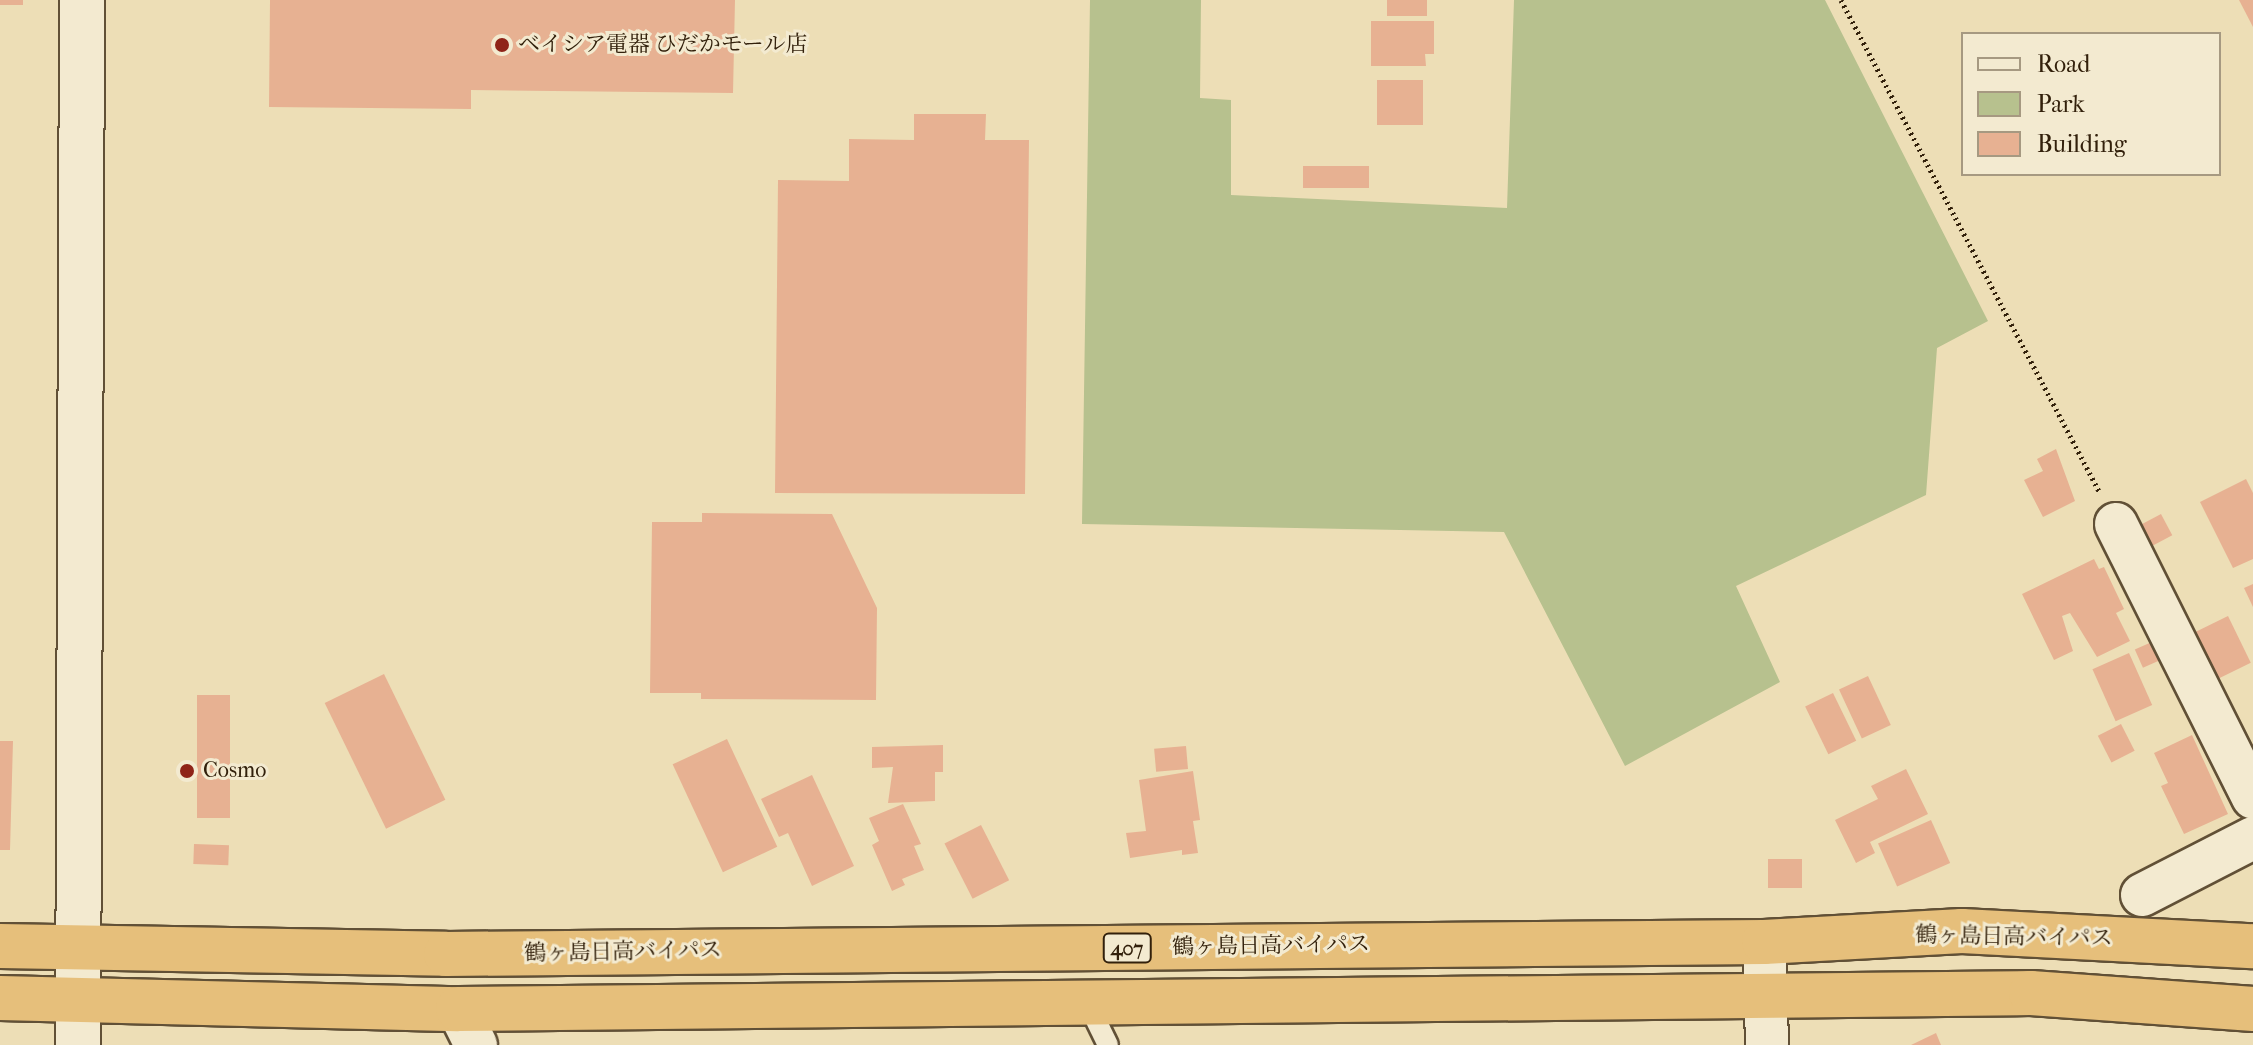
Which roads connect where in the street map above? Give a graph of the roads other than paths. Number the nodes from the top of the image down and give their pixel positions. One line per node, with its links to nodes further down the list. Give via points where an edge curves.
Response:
1 (82, 0): 9 (street)
2 (2116, 524): 3 (street)
3 (2253, 798)
4 (2253, 838): 5 (street)
5 (2142, 895)
6 (1764, 942): 8 (highway, 鶴ヶ島日高バイパス / 407, via 1962,931); 9 (highway, 鶴ヶ島日高バイパス / 407, via 446,954); 10 (street)
7 (0, 946): 9 (highway, 鶴ヶ島日高バイパス / 407)
8 (2253, 946)
9 (80, 949): 12 (street)
10 (1764, 997): 13 (highway); 14 (highway, via 2031,993); 18 (street)
11 (0, 998): 12 (highway)
12 (80, 1001): 15 (highway); 16 (street)
13 (1089, 1006): 15 (highway); 17 (lane)
14 (2253, 1009)
15 (467, 1027)
16 (78, 1045)
17 (1108, 1045)
18 (1767, 1045)

